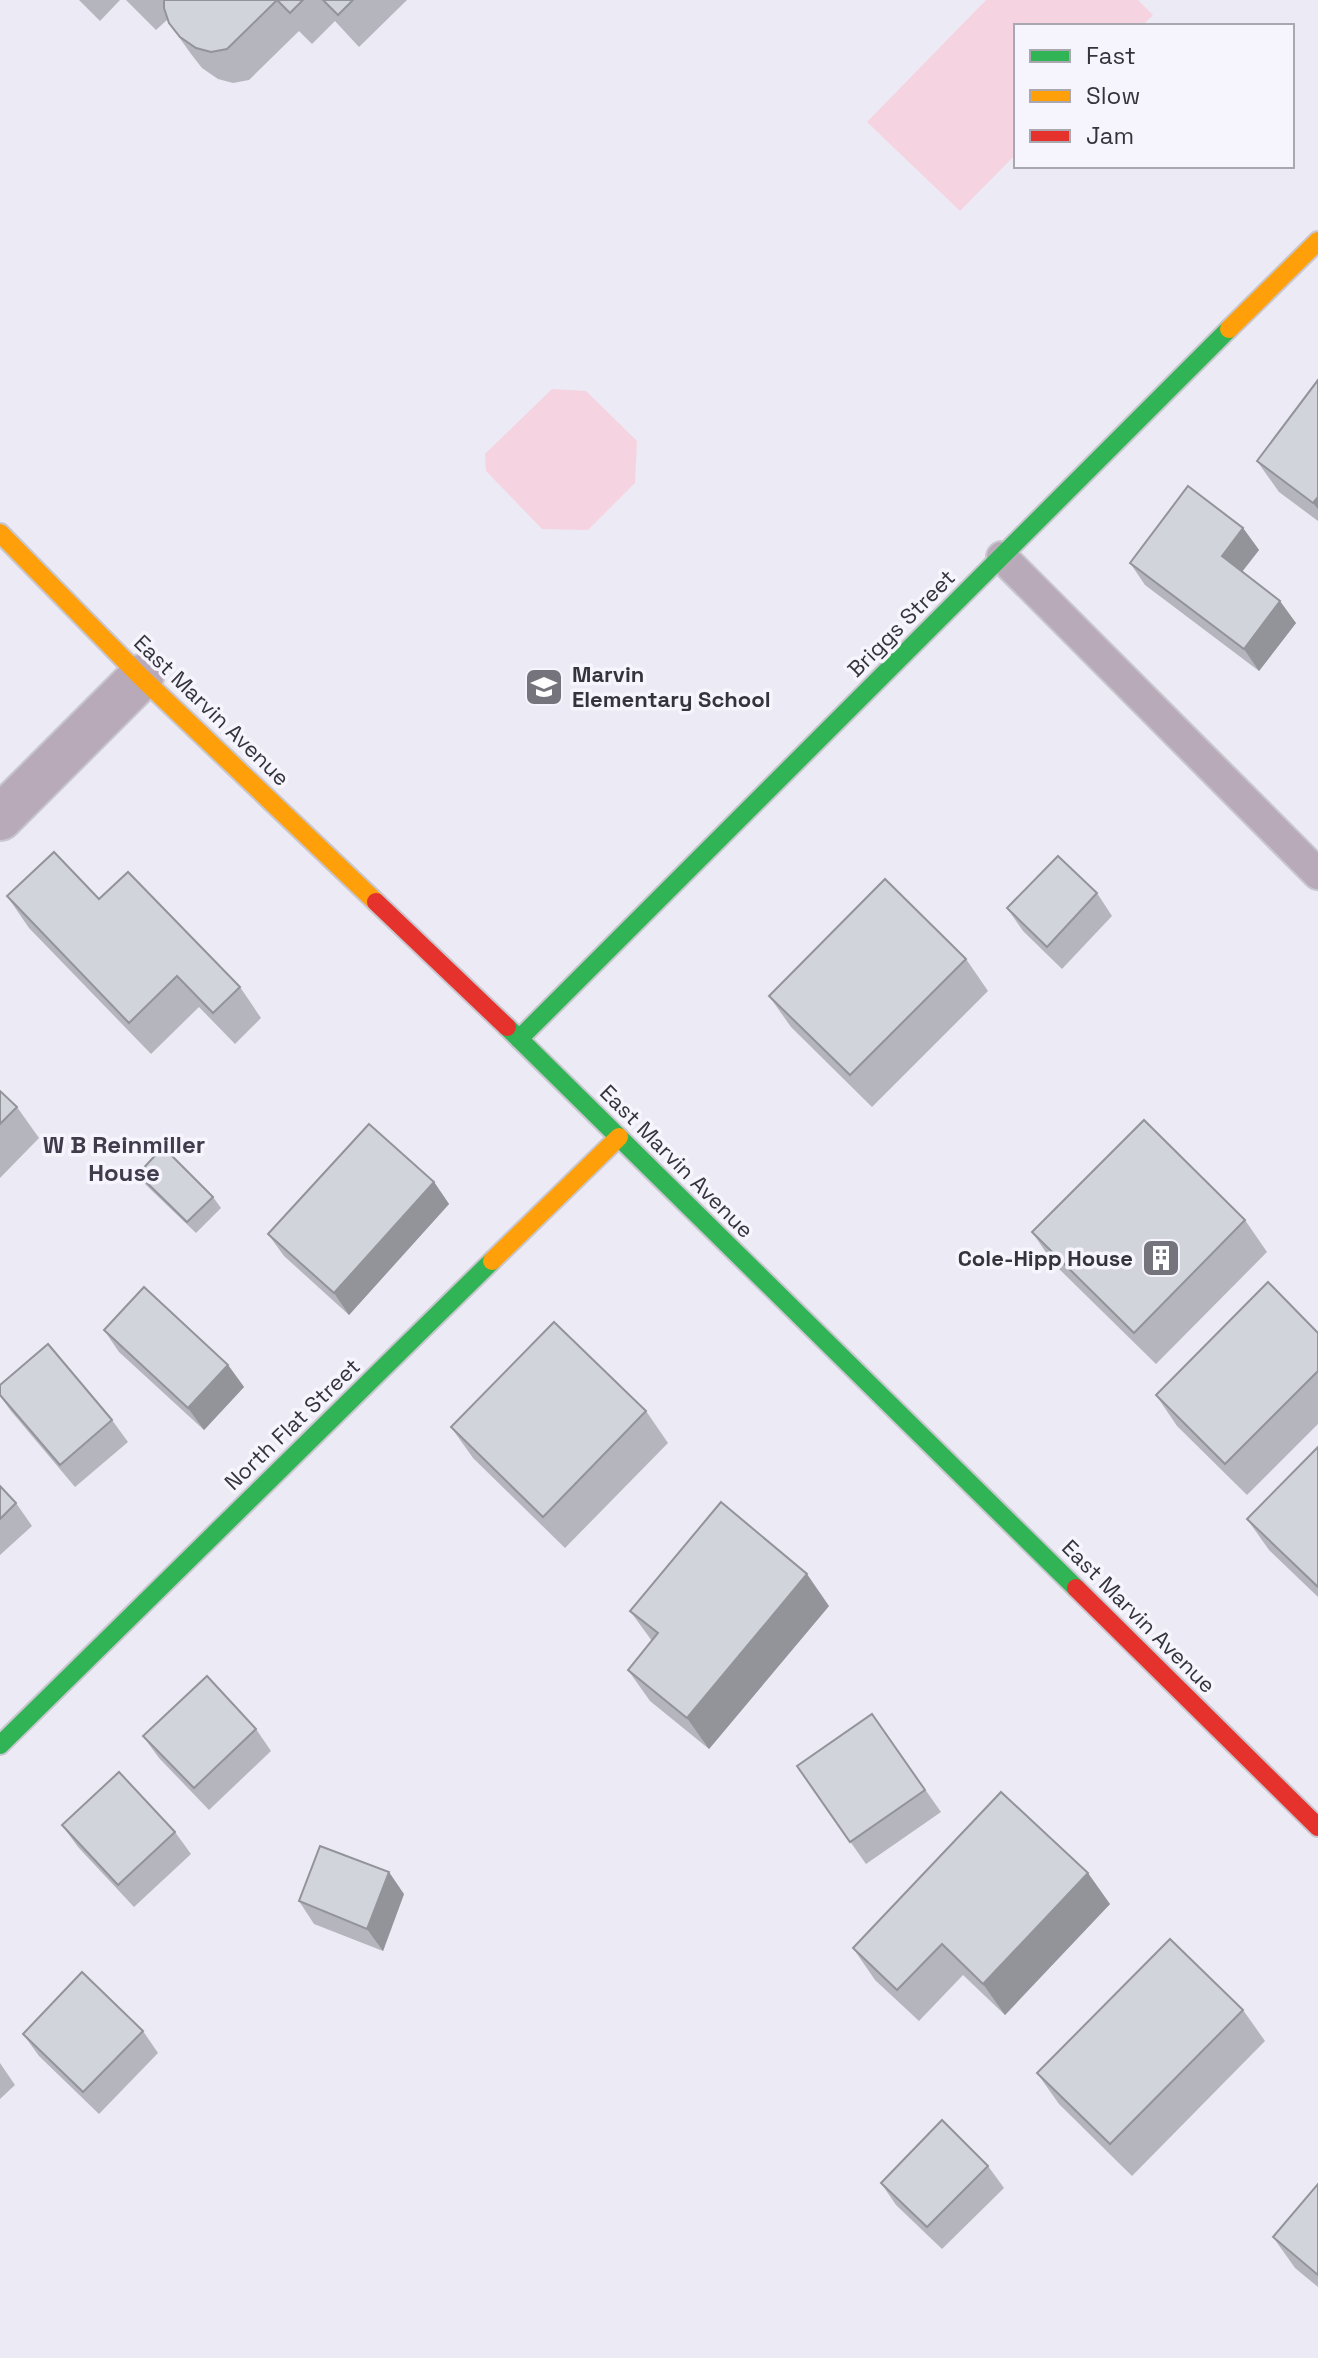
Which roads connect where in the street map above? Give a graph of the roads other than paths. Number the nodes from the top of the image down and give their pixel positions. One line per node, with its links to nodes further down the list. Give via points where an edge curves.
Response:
1 (1318, 241): 3 (street, Briggs Street)
2 (0, 533): 4 (street, East Marvin Avenue)
3 (1002, 557): 6 (lane); 7 (street, Briggs Street)
4 (141, 677): 5 (street); 7 (street, East Marvin Avenue)
5 (0, 818)
6 (1318, 874)
7 (519, 1039): 8 (street, East Marvin Avenue)
8 (619, 1137): 9 (street, North Flat Street); 10 (street, East Marvin Avenue)
9 (0, 1745)
10 (1318, 1827)

